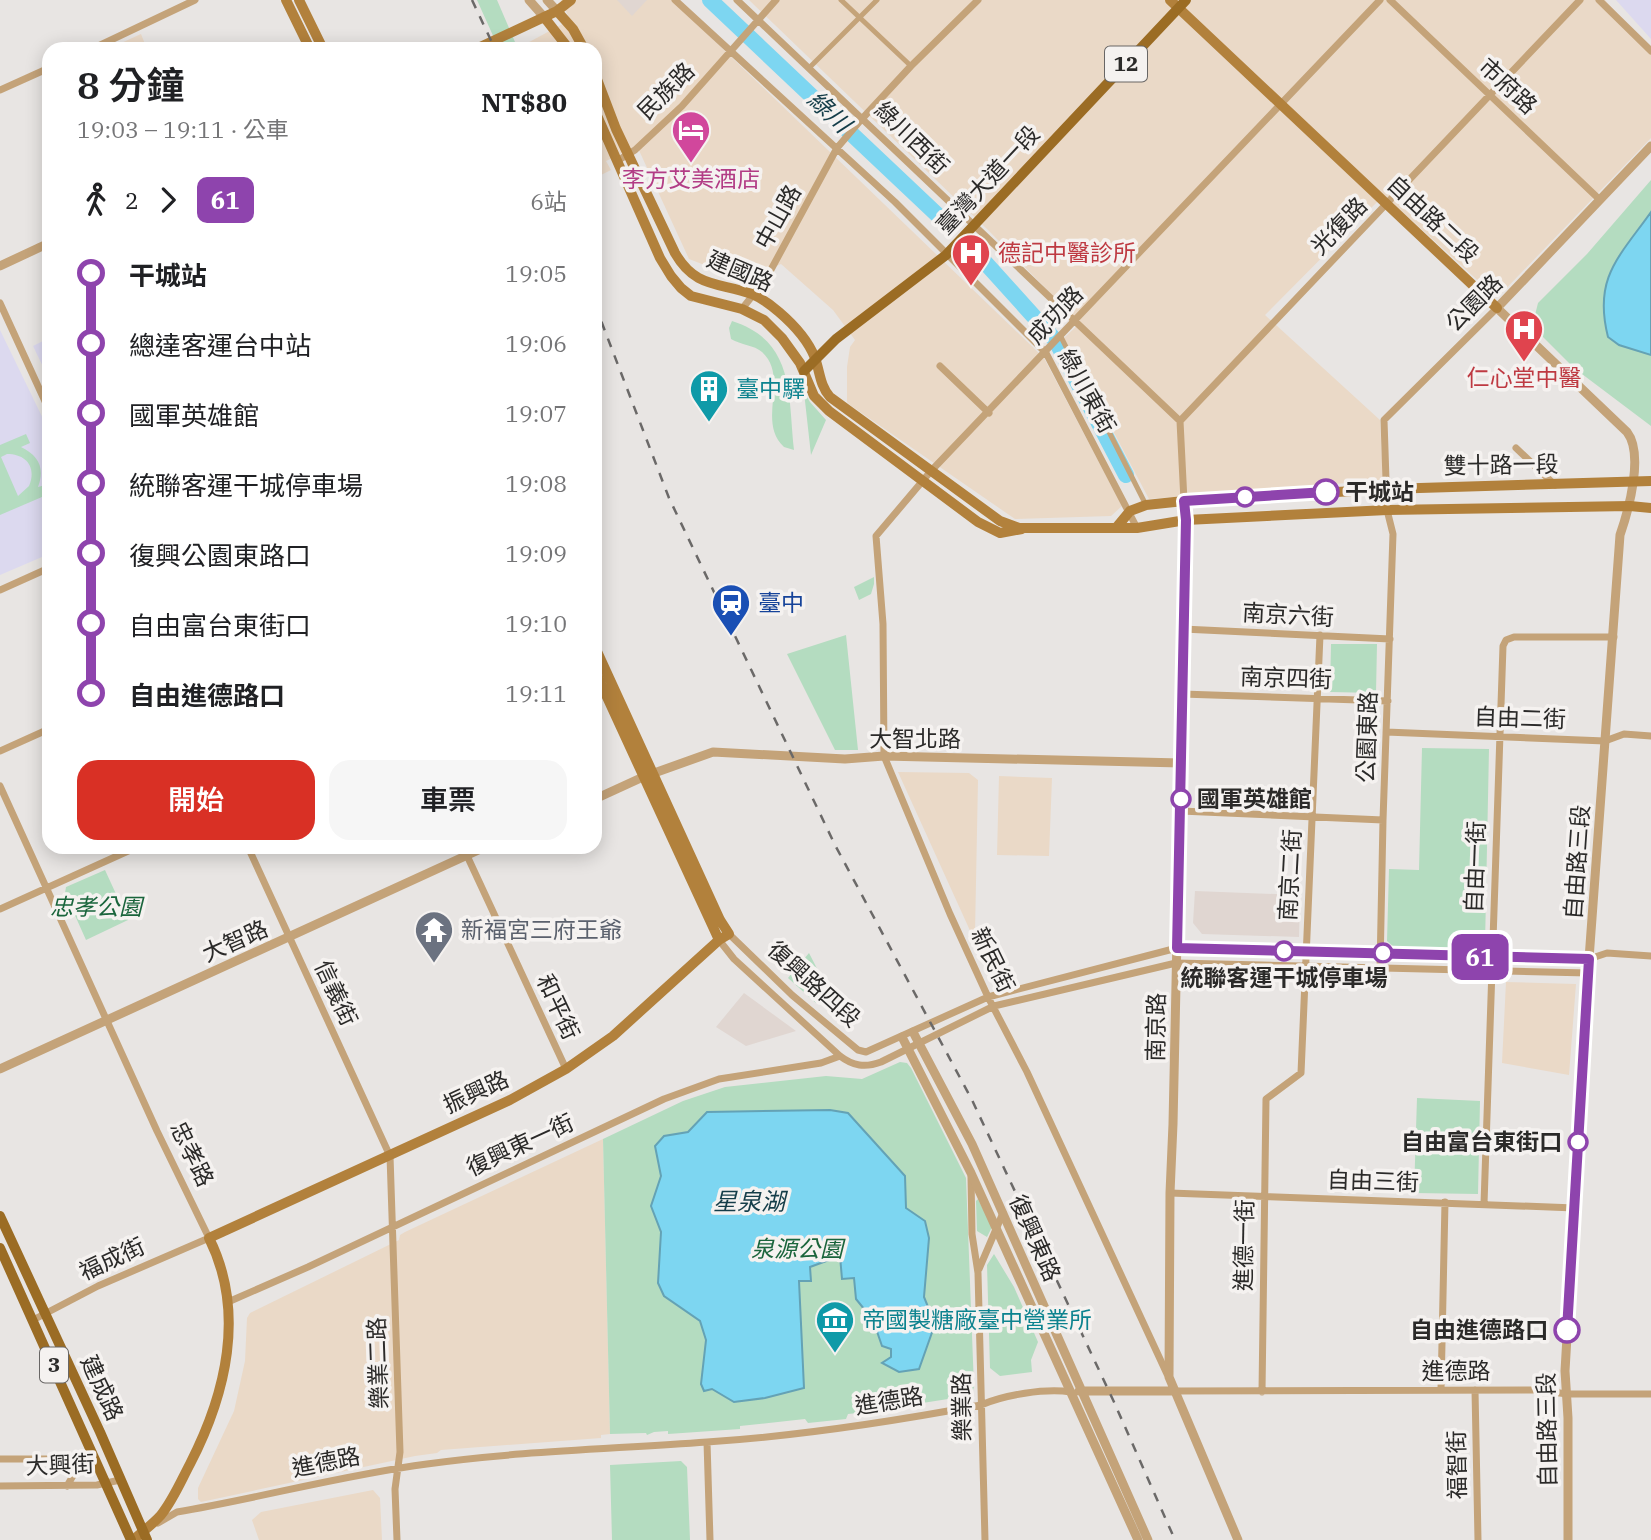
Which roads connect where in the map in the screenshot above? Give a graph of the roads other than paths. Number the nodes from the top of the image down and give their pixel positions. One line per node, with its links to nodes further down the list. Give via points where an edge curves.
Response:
1 (195, 0): 22 (street)
2 (286, 0): 23 (main road)
3 (299, 0): 24 (main road)
4 (529, 0): 19 (street)
5 (547, 0): 18 (street)
6 (571, 0): 18 (main road)
7 (675, 0): 28 (street, 綠川東街)
8 (737, 0): 21 (street, 綠川西街)
9 (776, 0): 21 (street)
10 (841, 0): 20 (street)
11 (877, 0): 20 (street)
12 (978, 0): 30 (street)
13 (1381, 0): 36 (street, 成功路)
14 (1390, 0): 35 (street, 市府路)
15 (1580, 0): 35 (street, 光復路)
16 (1599, 0): 29 (street)
17 (1178, 3): 36 (main road, 自由路二段); 45 (main road, 臺灣大道一段 / 12)
18 (557, 10): 19 (main road); 27 (main road)
19 (544, 17): 25 (main road); 26 (main road)
20 (859, 17): 30 (street); 31 (street)
21 (757, 21): 28 (street, 民族路); 31 (street, 綠川西街)
22 (108, 42)
23 (307, 42)
24 (320, 42)
25 (491, 42)
26 (564, 42)
27 (580, 42)
28 (732, 51): 40 (street, 綠川東街); 41 (street, 民族路)
29 (1651, 51)
30 (911, 66): 37 (street)
31 (809, 68): 37 (street, 綠川西街)
32 (42, 71): 33 (street)
33 (0, 90)
34 (602, 91): 41 (main road, 建國路)
35 (1490, 95): 43 (street, 市府路); 44 (street, 光復路)
36 (1281, 105): 44 (main road, 自由路二段); 53 (street, 成功路)
37 (861, 119): 40 (street, 中山路); 45 (street, 綠川西街)
38 (602, 127): 42 (main road, 建國路)
39 (1651, 146): 43 (street, 公園路)
40 (838, 148): 47 (street, 綠川東街); 49 (street, 中山路)
41 (629, 155): 42 (street, 民族路); 49 (main road, 建國路, via 686,269 704,282)
42 (617, 161): 52 (main road, 建國路, via 660,258 681,288 703,300)
43 (1599, 199): 51 (street, 公園路)
44 (1386, 204): 51 (main road, 自由路二段); 61 (street, 光復路)
45 (972, 228): 47 (main road, 臺灣大道一段 / 12); 53 (street, 綠川西街)
46 (42, 246): 48 (street)
47 (948, 252): 55 (street, 綠川東街); 56 (main road, 臺灣大道一段 / 12)
48 (0, 265)
49 (753, 295): 52 (street, 中山路); 56 (main road, 建國路, via 799,331)
50 (0, 303): 59 (street)
51 (1497, 307): 65 (street, 自由路二段, via 1630,436 1635,450); 67 (street, 公園路, via 1384,420)
52 (742, 309): 58 (main road, 建國路, via 774,328)
53 (1075, 322): 54 (street, 成功路); 61 (street, 綠川西街)
54 (1061, 337): 55 (street, 成功路); 69 (street)
55 (1046, 353): 60 (street, 成功路); 73 (street, 綠川東街)
56 (815, 358): 58 (main road, 臺灣大道一段 / 12); 63 (main road, 建國路, via 830,397)
57 (940, 366): 60 (street)
58 (804, 371): 63 (main road, 建國路, via 814,396 828,411)
59 (42, 395)
60 (989, 413): 63 (street, 成功路)
61 (1180, 421): 68 (street)
62 (1516, 448): 66 (street)
63 (927, 475): 75 (main road, 建國路); 79 (main road, 建國路, via 978,522); 80 (street, 成功路)
64 (1651, 481): 65 (main road, 雙十路一段)
65 (1632, 483): 66 (main road, 雙十路一段); 70 (street, 自由路三段)
66 (1556, 485): 67 (main road, 雙十路一段)
67 (1387, 489): 68 (main road, 雙十路一段); 72 (street, 公園路)
68 (1184, 501): 69 (main road); 74 (street, 南京路)
69 (1146, 505): 73 (main road)
70 (1630, 506): 71 (main road, 雙十路一段); 72 (main road, 雙十路一段); 85 (street, 自由路三段, via 1620,535)
71 (1651, 508)
72 (1387, 510): 74 (main road, 雙十路一段); 86 (street, 公園東路, via 1393,534)
73 (1130, 511): 77 (main road); 78 (street, 綠川東街)
74 (1186, 520): 78 (main road, 建國路); 83 (street, 南京路)
75 (1000, 521): 76 (main road, 建國路); 79 (street)
76 (1028, 528): 77 (main road, 建國路); 79 (main road, 建國路)
77 (1116, 528): 78 (main road, 建國路)
78 (1137, 528)
79 (1000, 533)
80 (876, 536): 98 (street, 新民街, via 883,624)
81 (42, 571): 82 (street)
82 (0, 590)
83 (1184, 629): 84 (street, 南京六街); 89 (street, 南京路)
84 (1320, 635): 86 (street, 南京六街); 90 (street, 南京二街)
85 (1614, 637): 94 (street, 自由一街, via 1506,640); 96 (street, 自由路三段)
86 (1390, 639): 91 (street, 公園東路)
87 (602, 664): 100 (main road, 復興路四段)
88 (602, 685): 100 (main road, 復興路四段)
89 (1182, 694): 90 (street, 南京四街); 99 (street, 南京路)
90 (1318, 698): 91 (street, 南京四街); 104 (street, 南京二街)
91 (1388, 701): 93 (street, 公園東路)
92 (42, 732): 97 (street)
93 (1386, 733): 94 (street, 自由二街); 105 (street, 公園東路)
94 (1498, 736): 96 (street, 自由二街); 117 (street, 自由一街)
95 (1651, 736): 96 (street, 自由二街, via 1624,734)
96 (1605, 741): 119 (street, 自由路三段)
97 (0, 751)
98 (884, 756): 99 (street, 大智北路); 100 (street, 大智北路, via 845,759 713,752); 125 (street, 新民街)
99 (1181, 763): 103 (street, 南京路)
100 (648, 775): 102 (street); 112 (main road, 復興路四段, via 720,920)
101 (0, 786): 110 (street, 忠孝路)
102 (602, 796)
103 (1181, 811): 104 (street); 114 (street, 南京路)
104 (1312, 817): 105 (street); 115 (street, 南京二街)
105 (1383, 820): 116 (street, 公園東路)
106 (121, 854): 110 (street)
107 (251, 854): 113 (street, 信義街)
108 (459, 854): 113 (street, 大智路)
109 (466, 854): 134 (street, 和平街)
110 (47, 887): 111 (street); 127 (street, 忠孝路)
111 (0, 909)
112 (724, 937): 129 (street, 復興路四段, via 858,1050 871,1051); 132 (street, 復興路四段, via 734,959); 134 (main road, 振興路, via 613,1036)
113 (289, 938): 127 (street, 大智路); 136 (street, 信義街)
114 (1177, 948): 115 (street, 復興路四段); 120 (street, 南京路); 125 (street, 復興路四段)
115 (1306, 951): 116 (street, 復興路四段); 121 (street, 南京二街)
116 (1381, 953): 117 (street, 復興路四段); 122 (street, 公園東路)
117 (1492, 957): 119 (street, 復興路四段); 123 (street, 自由一街)
118 (1651, 957): 119 (street, 復興路四段, via 1607,953)
119 (1589, 959): 124 (street, 自由路三段)
120 (1176, 963): 121 (street, 復興路四段); 126 (street, 復興路四段); 138 (street, 南京路)
121 (1305, 964): 122 (street, 復興路四段); 135 (street, 南京二街, via 1301,1073)
122 (1380, 968): 123 (street, 復興路四段)
123 (1491, 970): 124 (street, 復興路四段); 141 (street, 自由一街)
124 (1588, 973): 142 (street, 自由路三段)
125 (988, 997): 126 (street, 新民街); 128 (street, 復興路四段)
126 (994, 1006): 130 (street, 復興路四段); 153 (street, 新民街)
127 (107, 1019): 133 (street, 大智路); 147 (street, 忠孝路)
128 (913, 1032): 129 (street, 復興路四段); 130 (street, 復興東路)
129 (902, 1037): 131 (street, 復興東路)
130 (919, 1042): 131 (street, 復興路四段); 143 (street, 復興東路)
131 (908, 1048): 132 (street, 復興路四段, via 868,1066); 137 (street, 復興東路)
132 (840, 1056): 145 (street, 復興東一街, via 698,1085)
133 (0, 1069)
134 (566, 1069): 136 (main road, 振興路)
135 (1266, 1099): 139 (street, 進德一街)
136 (390, 1156): 145 (street, 樂業二路); 147 (main road, 振興路)
137 (971, 1173): 146 (street, 復興東路); 149 (street, 樂業路)
138 (1170, 1193): 139 (street, 自由三街); 153 (street, 南京路)
139 (1264, 1196): 140 (street, 自由三街); 159 (street, 進德一街)
140 (1445, 1202): 141 (street, 自由三街); 154 (street)
141 (1484, 1204): 142 (street, 自由三街)
142 (1574, 1208): 160 (street, 自由路三段, via 1564,1371)
143 (1003, 1213): 146 (street, 樂業路); 156 (street, 復興東路)
144 (0, 1217): 151 (main road, 建成路 / 3)
145 (394, 1225): 150 (street, 復興東一街); 167 (street, 樂業二路, via 401,1452)
146 (997, 1227): 149 (street, 樂業路); 158 (street, 復興東路)
147 (209, 1238): 150 (main road, 忠孝路, via 219,1257); 151 (street, 福成街)
148 (0, 1248): 152 (main road, 建成路 / 3)
149 (978, 1273): 162 (street, 樂業路)
150 (228, 1302): 172 (main road, 忠孝路, via 226,1360 213,1412 171,1498)
151 (44, 1312): 152 (street, 福成街); 168 (main road, 建成路 / 3)
152 (33, 1320): 165 (main road, 建成路 / 3)
153 (1169, 1377): 157 (street, 南京路)
154 (1441, 1390): 155 (street, 進德路); 159 (street, 進德路)
155 (1475, 1390): 160 (street, 進德路); 180 (street, 福智街)
156 (1083, 1391): 157 (street, 進德路); 158 (street, 進德路); 178 (street, 復興東路)
157 (1175, 1391): 159 (street, 進德路); 179 (street, 南京路)
158 (1071, 1392): 162 (street, 進德路, via 996,1399); 177 (street, 復興東路)
159 (1262, 1392)
160 (1567, 1394): 161 (street, 進德路); 181 (street, 自由路三段)
161 (1651, 1394)
162 (981, 1405): 163 (street, 進德路, via 839,1429); 176 (street, 樂業路)
163 (707, 1442): 167 (street, 進德路, via 580,1449); 175 (street)
164 (0, 1459): 166 (street, 大興街)
165 (94, 1459): 166 (street, 大興街); 169 (main road, 建成路 / 3)
166 (64, 1460): 171 (street, via 72,1465 74,1474)
167 (397, 1469): 172 (street, 進德路, via 177,1512); 174 (street, 樂業二路)
168 (120, 1480): 169 (street, 大興街); 172 (main road, 建成路 / 3)
169 (105, 1483): 171 (street, 大興街); 173 (main road, 建成路 / 3)
170 (0, 1486): 171 (street, 大興街)
171 (67, 1486)
172 (144, 1536): 173 (main road, 忠孝路)
173 (132, 1540)
174 (397, 1540)
175 (710, 1540)
176 (985, 1540)
177 (1138, 1540)
178 (1148, 1540)
179 (1238, 1540)
180 (1478, 1540)
181 (1568, 1540)

